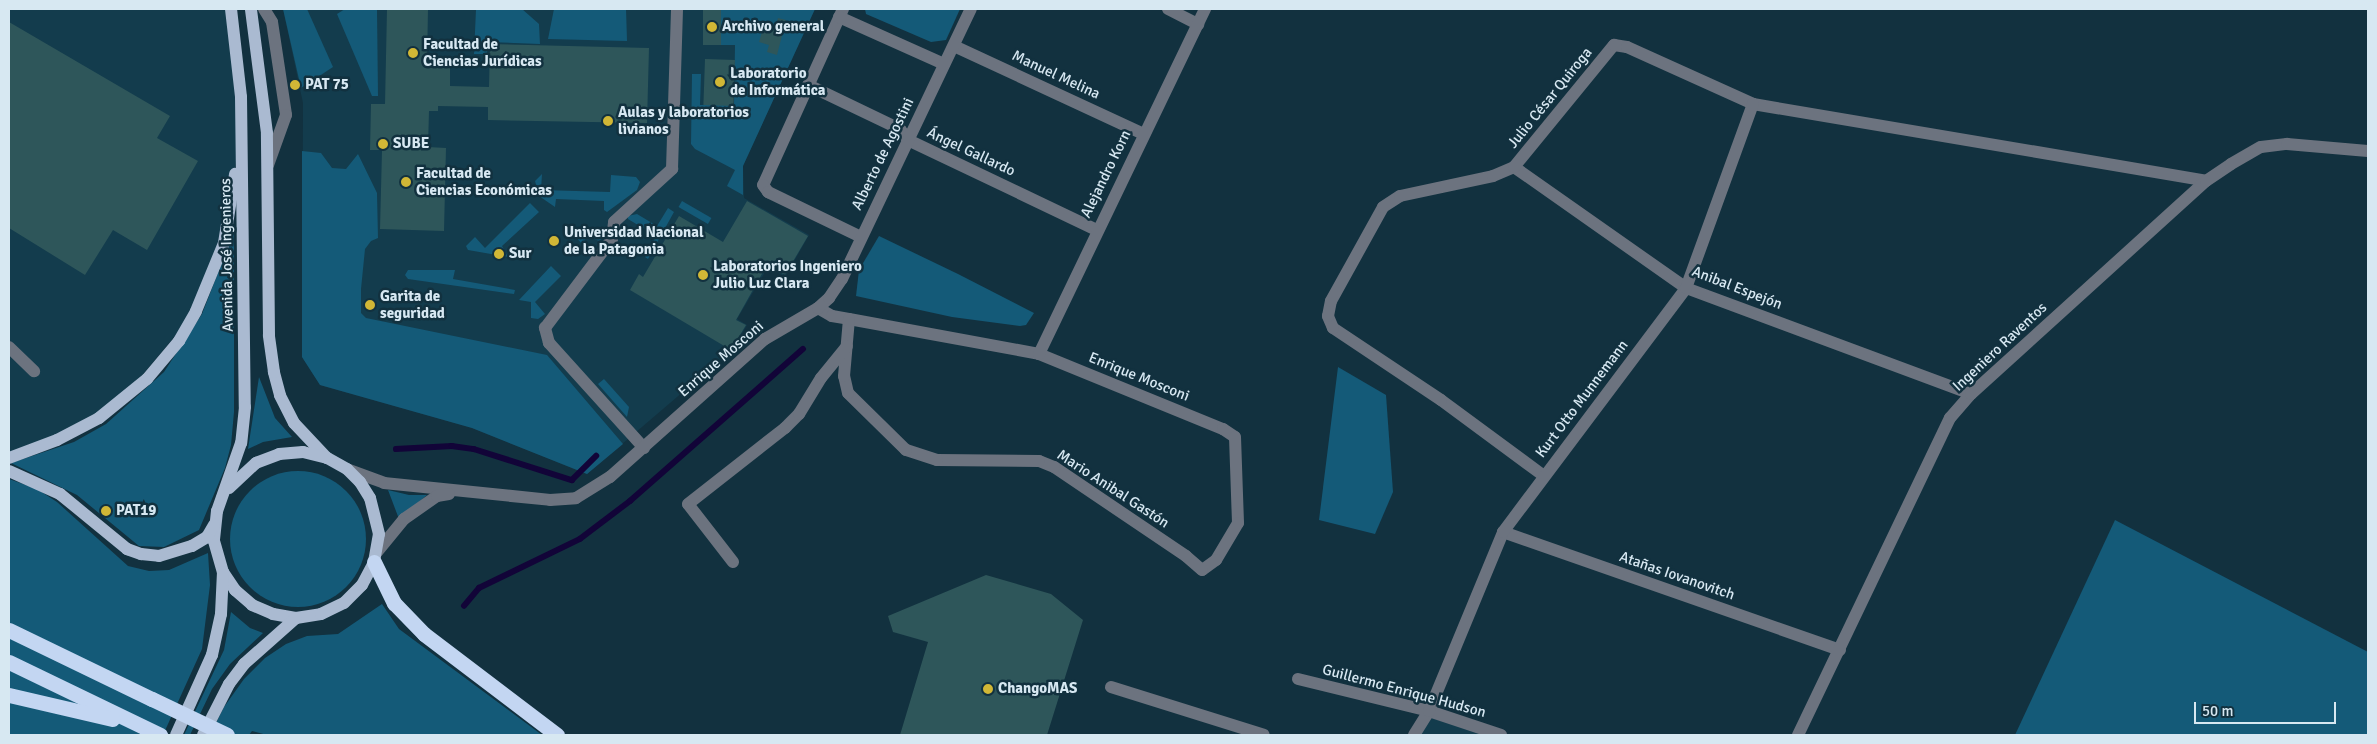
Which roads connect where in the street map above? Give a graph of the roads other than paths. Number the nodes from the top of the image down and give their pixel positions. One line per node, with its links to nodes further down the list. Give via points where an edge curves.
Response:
1 (231, 9): 15 (main road, Avenida José Ingenieros)
2 (251, 9): 21 (main road, Avenida José Ingenieros, via 267,133)
3 (264, 9): 10 (street)
4 (270, 9): 10 (street)
5 (677, 9): 34 (street, via 672,168 614,222 612,239 544,328 549,343)
6 (971, 9): 12 (street, Alberto de Agostini)
7 (1168, 9): 11 (street)
8 (1205, 9): 11 (street, Alejandro Korn)
9 (841, 13): 13 (street); 14 (street)
10 (272, 22): 21 (street, via 286,115)
11 (1198, 24): 17 (street, Alejandro Korn)
12 (954, 46): 13 (street, Alberto de Agostini); 17 (street, Manuel Melina)
13 (944, 64): 18 (street, Alberto de Agostini)
14 (808, 85): 18 (street, Ángel Gallardo, via 900,129); 24 (street, via 763,181 768,192)
15 (241, 97): 35 (main road, via 234,183 224,243 196,312 179,341 147,380 99,418 58,440); 41 (main road, Avenida José Ingenieros, via 245,407 241,443)
16 (1753, 104): 20 (street, Julio César Quiroga, via 1627,47 1614,45); 22 (street); 25 (street, Kurt Otto Munnemann)
17 (1144, 134): 23 (street, Alejandro Korn)
18 (908, 140): 23 (street, Ángel Gallardo); 24 (street, Alberto de Agostini)
19 (2368, 151): 22 (street, Ingeniero Raventos, via 2287,144 2261,147)
20 (1514, 166): 25 (street, Anibal Espejón); 39 (street, Julio César Quiroga, via 1493,176 1400,196 1383,206 1331,301 1328,316 1334,328 1442,400)
21 (267, 168): 36 (main road, Avenida José Ingenieros, via 269,335 274,372 286,410)
22 (2206, 181): 32 (street, Ingeniero Raventos)
23 (1097, 230): 30 (street, Alejandro Korn)
24 (861, 237): 26 (street, Alberto de Agostini, via 842,279)
25 (1686, 288): 32 (street, Anibal Espejón); 39 (street, Kurt Otto Munnemann)
26 (818, 308): 27 (street, Enrique Mosconi, via 832,316); 34 (street, Enrique Mosconi, via 765,339)
27 (849, 319): 28 (street, Mario Anibal Gastón); 30 (street, Enrique Mosconi)
28 (846, 346): 33 (street, Mario Anibal Gastón, via 844,376 848,393 906,450 937,460 1039,461 1054,467 1202,570 1216,560 1238,523 1235,437); 45 (street, via 799,414 688,504)
29 (9, 347): 31 (street)
30 (1038, 354): 33 (street, Enrique Mosconi)
31 (34, 371)
32 (1971, 394): 49 (street, Ingeniero Raventos, via 1950,418)
33 (1223, 429)
34 (644, 448): 40 (street, Enrique Mosconi, via 610,477 576,498 550,500)
35 (9, 458)
36 (326, 458): 37 (main road, Avenida José Ingenieros); 41 (main road, Avenida José Ingenieros, via 303,452 278,454 236,478)
37 (347, 469): 40 (street, Enrique Mosconi, via 384,482); 44 (main road, Avenida José Ingenieros, via 360,482 374,506 379,534)
38 (9, 471): 42 (main road, via 60,494 121,544 141,554 159,556 192,546 207,537)
39 (1544, 476): 43 (street, Kurt Otto Munnemann)
40 (456, 492): 44 (street, Enrique Mosconi, via 437,496 409,515 393,530)
41 (223, 498): 42 (main road, Avenida José Ingenieros)
42 (214, 525): 46 (main road, Avenida José Ingenieros)
43 (1503, 532): 49 (street, Atañas Iovanovitch); 54 (street, Kurt Otto Munnemann)
44 (376, 557): 47 (main road, via 362,585 344,603 321,614); 60 (highway, via 394,603 424,634)
45 (733, 562)
46 (222, 572): 47 (main road, via 252,605 273,614); 57 (main road, via 221,614 212,655)
47 (296, 618): 58 (main road, via 244,664 229,684)
48 (9, 630): 59 (highway, bridge)
49 (1840, 650): 64 (street, Ingeniero Raventos)
50 (9, 662): 55 (highway)
51 (1298, 679): 54 (street, Guillermo Enrique Hudson)
52 (1111, 687): 61 (street)
53 (9, 695): 55 (highway)
54 (1429, 711): 62 (street, Kurt Otto Munnemann); 63 (street, Guillermo Enrique Hudson)
55 (139, 725): 56 (highway)
56 (160, 735)
57 (176, 735)
58 (203, 735)
59 (227, 735)
60 (557, 735)
61 (1264, 735)
62 (1414, 735)
63 (1501, 735)
64 (1798, 735)

